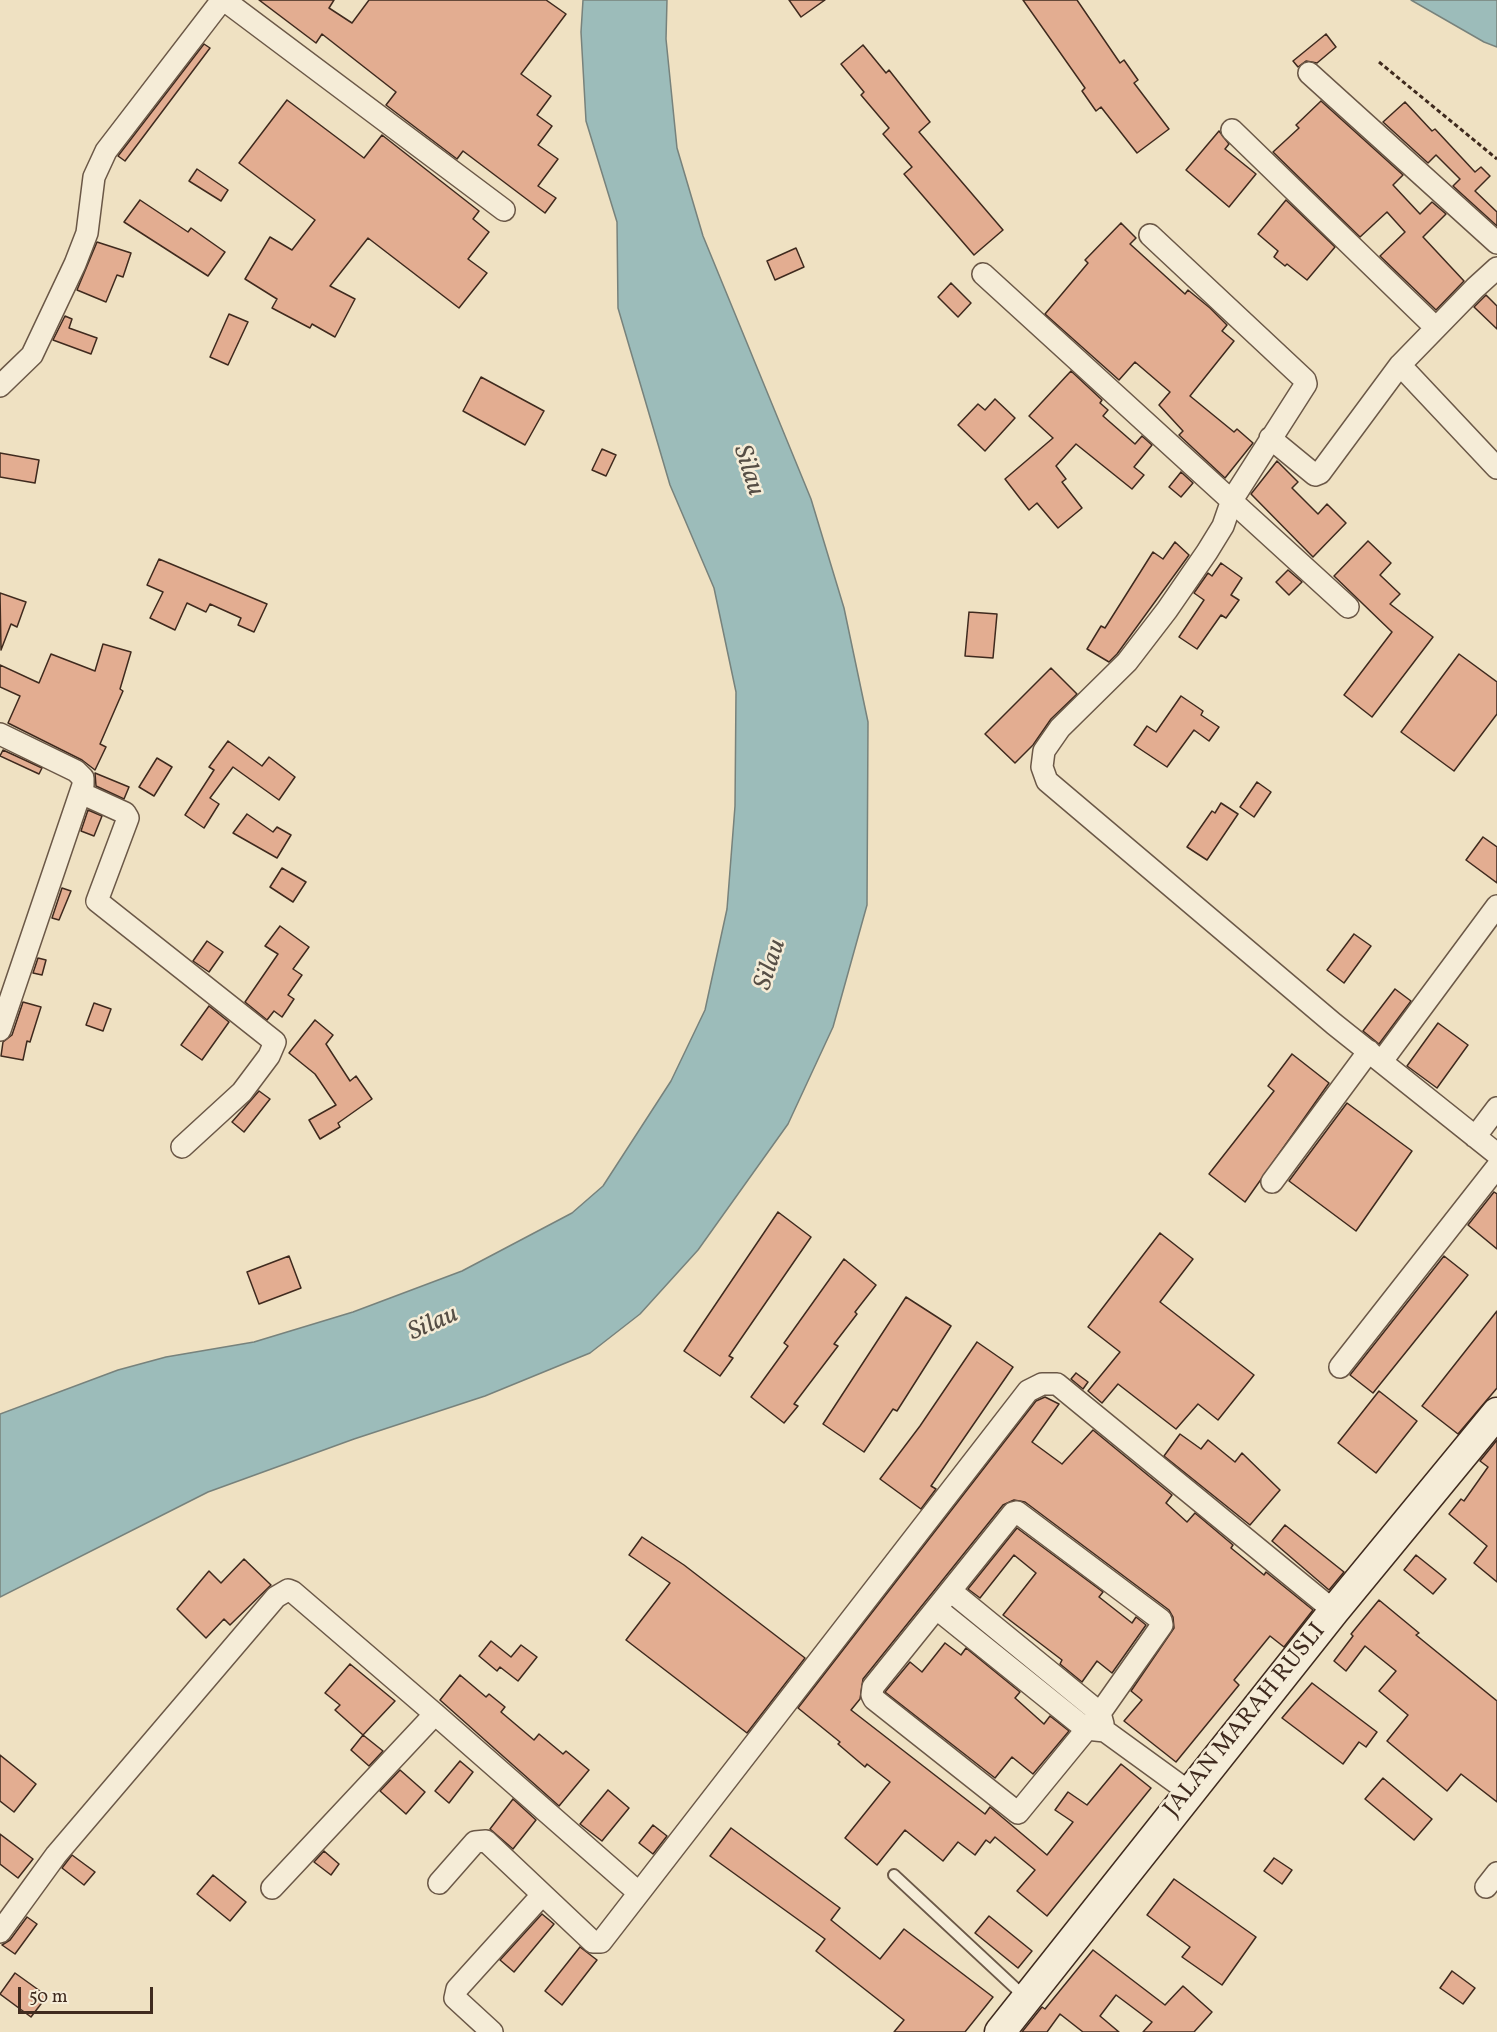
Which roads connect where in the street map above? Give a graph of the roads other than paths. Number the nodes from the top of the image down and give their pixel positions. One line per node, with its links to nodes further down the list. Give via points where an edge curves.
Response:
1 (223, 0): 4 (street); 11 (street, via 102,158 94,177 87,233 75,264 32,355)
2 (1309, 73): 6 (street)
3 (1232, 129): 9 (street)
4 (504, 210)
5 (1150, 235): 12 (street, via 1305,380 1305,389)
6 (1497, 243)
7 (1497, 268): 9 (street)
8 (983, 274): 14 (street)
9 (1436, 328): 10 (street)
10 (1400, 365): 12 (street, via 1320,473 1313,473); 13 (street)
11 (0, 386)
12 (1270, 438): 14 (street)
13 (1497, 468)
14 (1232, 500): 15 (street); 20 (street, via 1223,526 1167,610 1127,662 1060,728 1044,751 1042,767 1047,781)
15 (1348, 607)
16 (0, 734): 17 (street, via 76,771 82,778)
17 (81, 793): 19 (street); 23 (street, via 125,813 128,818 97,901 275,1042 242,1092)
18 (1497, 906): 20 (street)
19 (0, 1030)
20 (1376, 1056): 22 (street); 26 (street)
21 (1497, 1108): 22 (street)
22 (1474, 1137): 24 (street)
23 (182, 1147)
24 (1497, 1154)
25 (1497, 1167): 27 (street)
26 (1272, 1182)
27 (1340, 1367)
28 (1497, 1413): 31 (main road, JALAN MARAH RUSLI)
29 (952, 1592): 30 (street); 33 (street); 33 (street, via 1015,1512 1161,1620 1162,1628)
30 (937, 1609): 33 (street); 33 (street, via 873,1687 874,1699 1018,1813)
31 (1334, 1611): 34 (main road, JALAN MARAH RUSLI); 38 (street, via 1057,1384 1034,1387)
32 (435, 1714): 37 (street); 38 (street); 40 (street, via 294,1592 281,1593 56,1855)
33 (1097, 1724): 34 (street)
34 (1189, 1792): 41 (main road, JALAN MARAH RUSLI)
35 (894, 1875): 41 (lane)
36 (439, 1883): 39 (street, via 475,1842 486,1841)
37 (272, 1888)
38 (639, 1893): 39 (street, via 601,1942 587,1939)
39 (543, 1895): 42 (street, via 457,1989 455,1998)
40 (0, 1932)
41 (1026, 1998): 43 (main road, JALAN MARAH RUSLI)
42 (492, 2032)
43 (1000, 2032)

